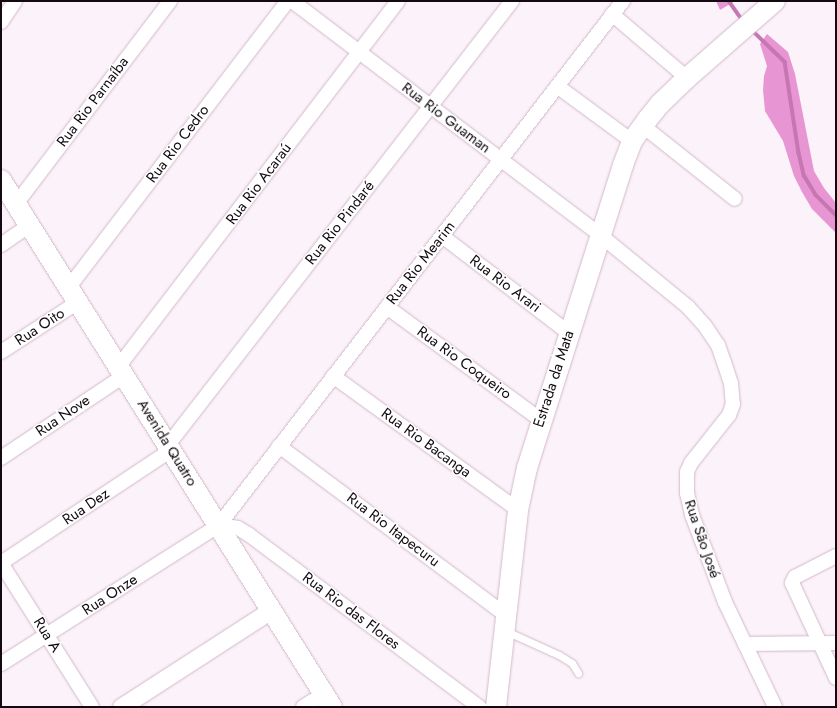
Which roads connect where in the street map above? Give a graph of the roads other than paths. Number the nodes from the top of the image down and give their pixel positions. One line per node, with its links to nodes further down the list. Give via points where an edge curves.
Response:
1 (15, 1): 10 (street)
2 (170, 1): 19 (street, Rua Rio Parnaíba)
3 (288, 1): 24 (street, Rua Rio Cedro)
4 (292, 1): 11 (street, Rua Rio Guaman)
5 (398, 1): 11 (street, Rua Rio Acaraú)
6 (512, 1): 14 (street, Rua Rio Pindaré)
7 (623, 1): 9 (street, Rua Rio Mearim)
8 (775, 1): 12 (main road, Estrada da Mata)
9 (612, 14): 12 (street); 13 (street, Rua Rio Mearim)
10 (1, 22)
11 (359, 52): 14 (street, Rua Rio Guaman); 28 (street, Rua Rio Acaraú)
12 (687, 78): 15 (main road, Estrada da Mata)
13 (557, 86): 15 (street); 16 (street, Rua Rio Mearim)
14 (430, 106): 16 (street, Rua Rio Guaman); 32 (street, Rua Rio Pindaré)
15 (637, 134): 18 (street); 21 (main road, Estrada da Mata)
16 (501, 160): 21 (street, Rua Rio Guaman); 22 (street, Rua Rio Mearim)
17 (1, 180): 19 (main road, Avenida Quatro)
18 (735, 199)
19 (16, 204): 20 (main road, Avenida Quatro)
20 (30, 225): 23 (street); 24 (main road, Avenida Quatro)
21 (600, 235): 26 (main road, Estrada da Mata); 43 (street, Rua São José, via 688,307 718,345 724,362 731,383 733,404 729,415 691,463 686,481 692,515)
22 (442, 236): 25 (street, Rua Rio Mearim); 26 (street, Rua Rio Arari)
23 (1, 245)
24 (74, 294): 27 (street, Rua Oito); 28 (main road, Avenida Quatro)
25 (387, 306): 29 (street, Rua Rio Mearim); 30 (street, Rua Rio Coqueiro)
26 (569, 333): 30 (main road, Estrada da Mata)
27 (1, 352)
28 (122, 370): 32 (main road, Avenida Quatro); 33 (street, Rua Nove)
29 (333, 376): 31 (street, Rua Rio Mearim); 34 (street, Rua Rio Bacanga)
30 (541, 420): 34 (main road, Estrada da Mata)
31 (279, 446): 35 (street, Rua Rio Mearim); 39 (street, Rua Rio Itapecuru)
32 (170, 448): 35 (main road, Avenida Quatro); 37 (street, Rua Dez)
33 (1, 458)
34 (518, 510): 39 (main road, Estrada da Mata)
35 (218, 525): 38 (main road, Avenida Quatro); 40 (street, Rua Onze); 51 (street, Rua Rio das Flores, via 238,528 248,534)
36 (836, 556): 41 (street, via 795,577 792,582)
37 (1, 563): 40 (street, Rua A)
38 (271, 610): 47 (main road, Avenida Quatro); 49 (street)
39 (505, 622): 45 (lane, via 572,663); 52 (main road, Estrada da Mata)
40 (47, 635): 44 (street, Rua Onze); 48 (street, Rua A)
41 (820, 643): 42 (street); 43 (street); 46 (street)
42 (836, 643)
43 (744, 644): 53 (street, Rua São José)
44 (1, 664)
45 (578, 673)
46 (836, 678)
47 (328, 700): 50 (street)
48 (92, 707)
49 (121, 707)
50 (303, 707)
51 (479, 707)
52 (496, 707)
53 (775, 707)

